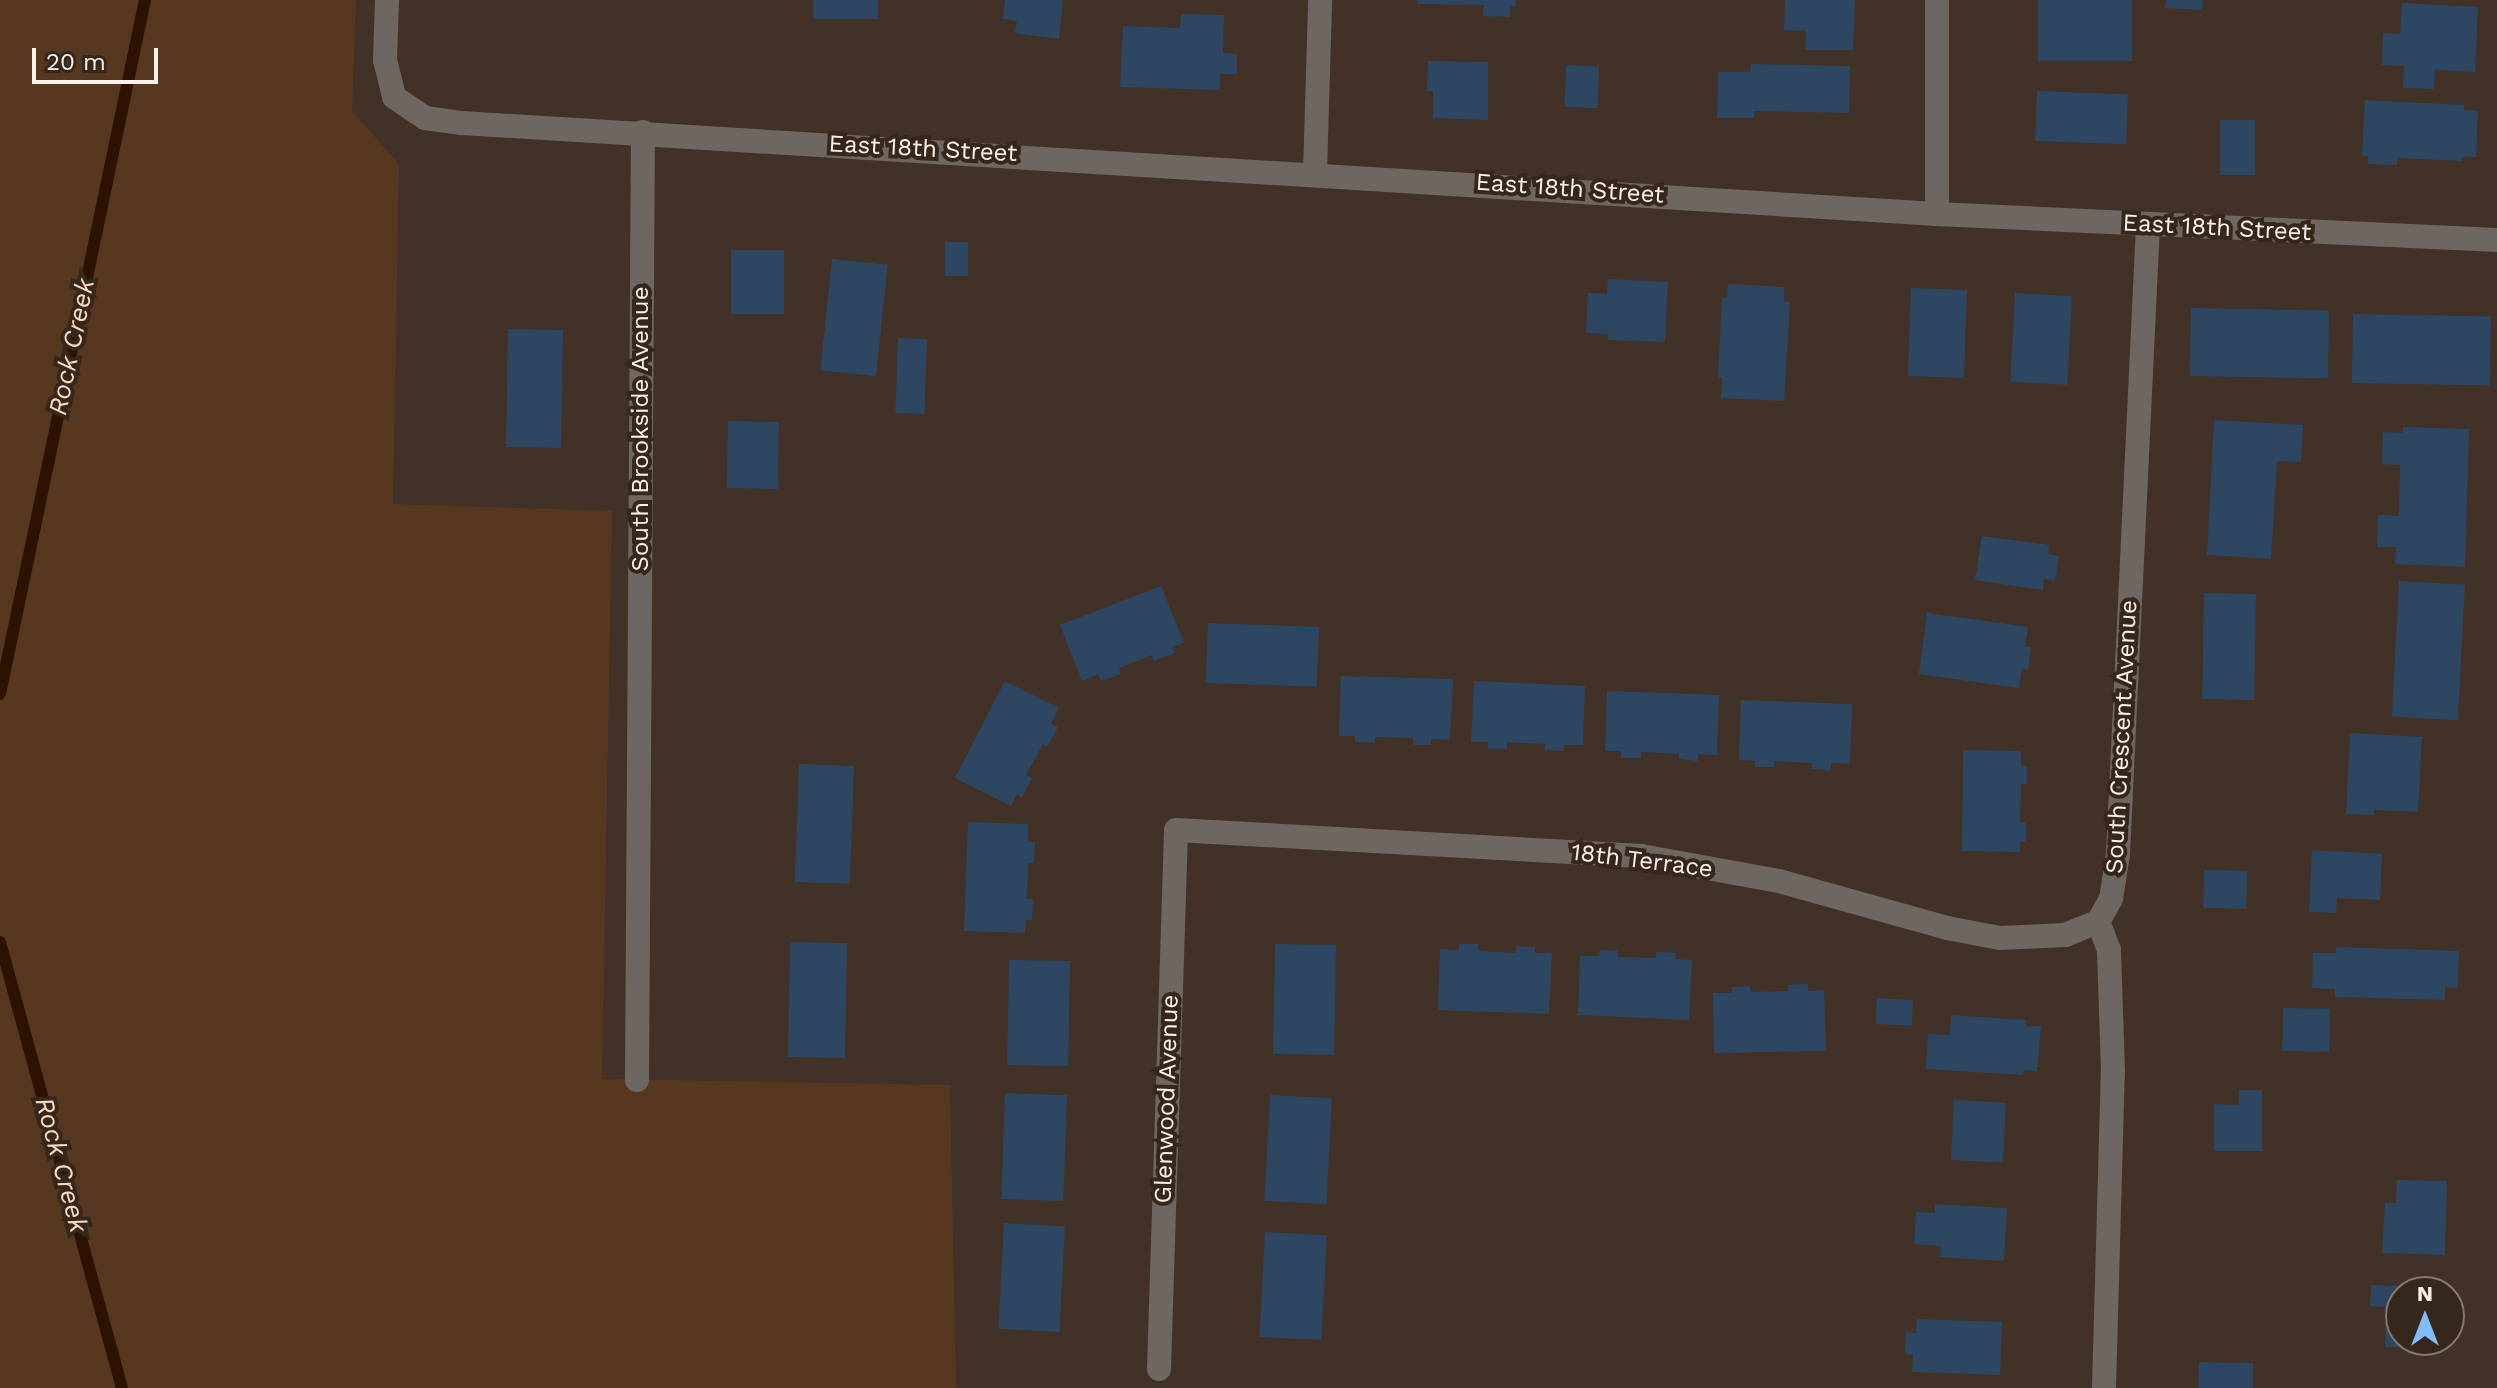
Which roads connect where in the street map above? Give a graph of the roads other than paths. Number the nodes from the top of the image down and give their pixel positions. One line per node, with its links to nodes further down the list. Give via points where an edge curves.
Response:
1 (387, 0): 4 (street, via 385,60 394,97 425,118)
2 (1320, 0): 5 (street)
3 (1937, 0): 6 (street)
4 (643, 132): 5 (street, East 18th Street); 11 (street, South Brookside Avenue)
5 (1315, 173): 6 (street, East 18th Street)
6 (1937, 214): 7 (street, East 18th Street)
7 (2148, 225): 8 (street, East 18th Street); 10 (street, South Crescent Avenue, via 2118,854 2111,899)
8 (2497, 240)
9 (1176, 830): 10 (street, 18th Terrace, via 1641,856 1779,881 2000,938 2065,935); 12 (street, Glenwood Avenue)
10 (2098, 922): 13 (street, via 2109,950 2113,1072)
11 (637, 1080)
12 (1159, 1369)
13 (2104, 1388)

